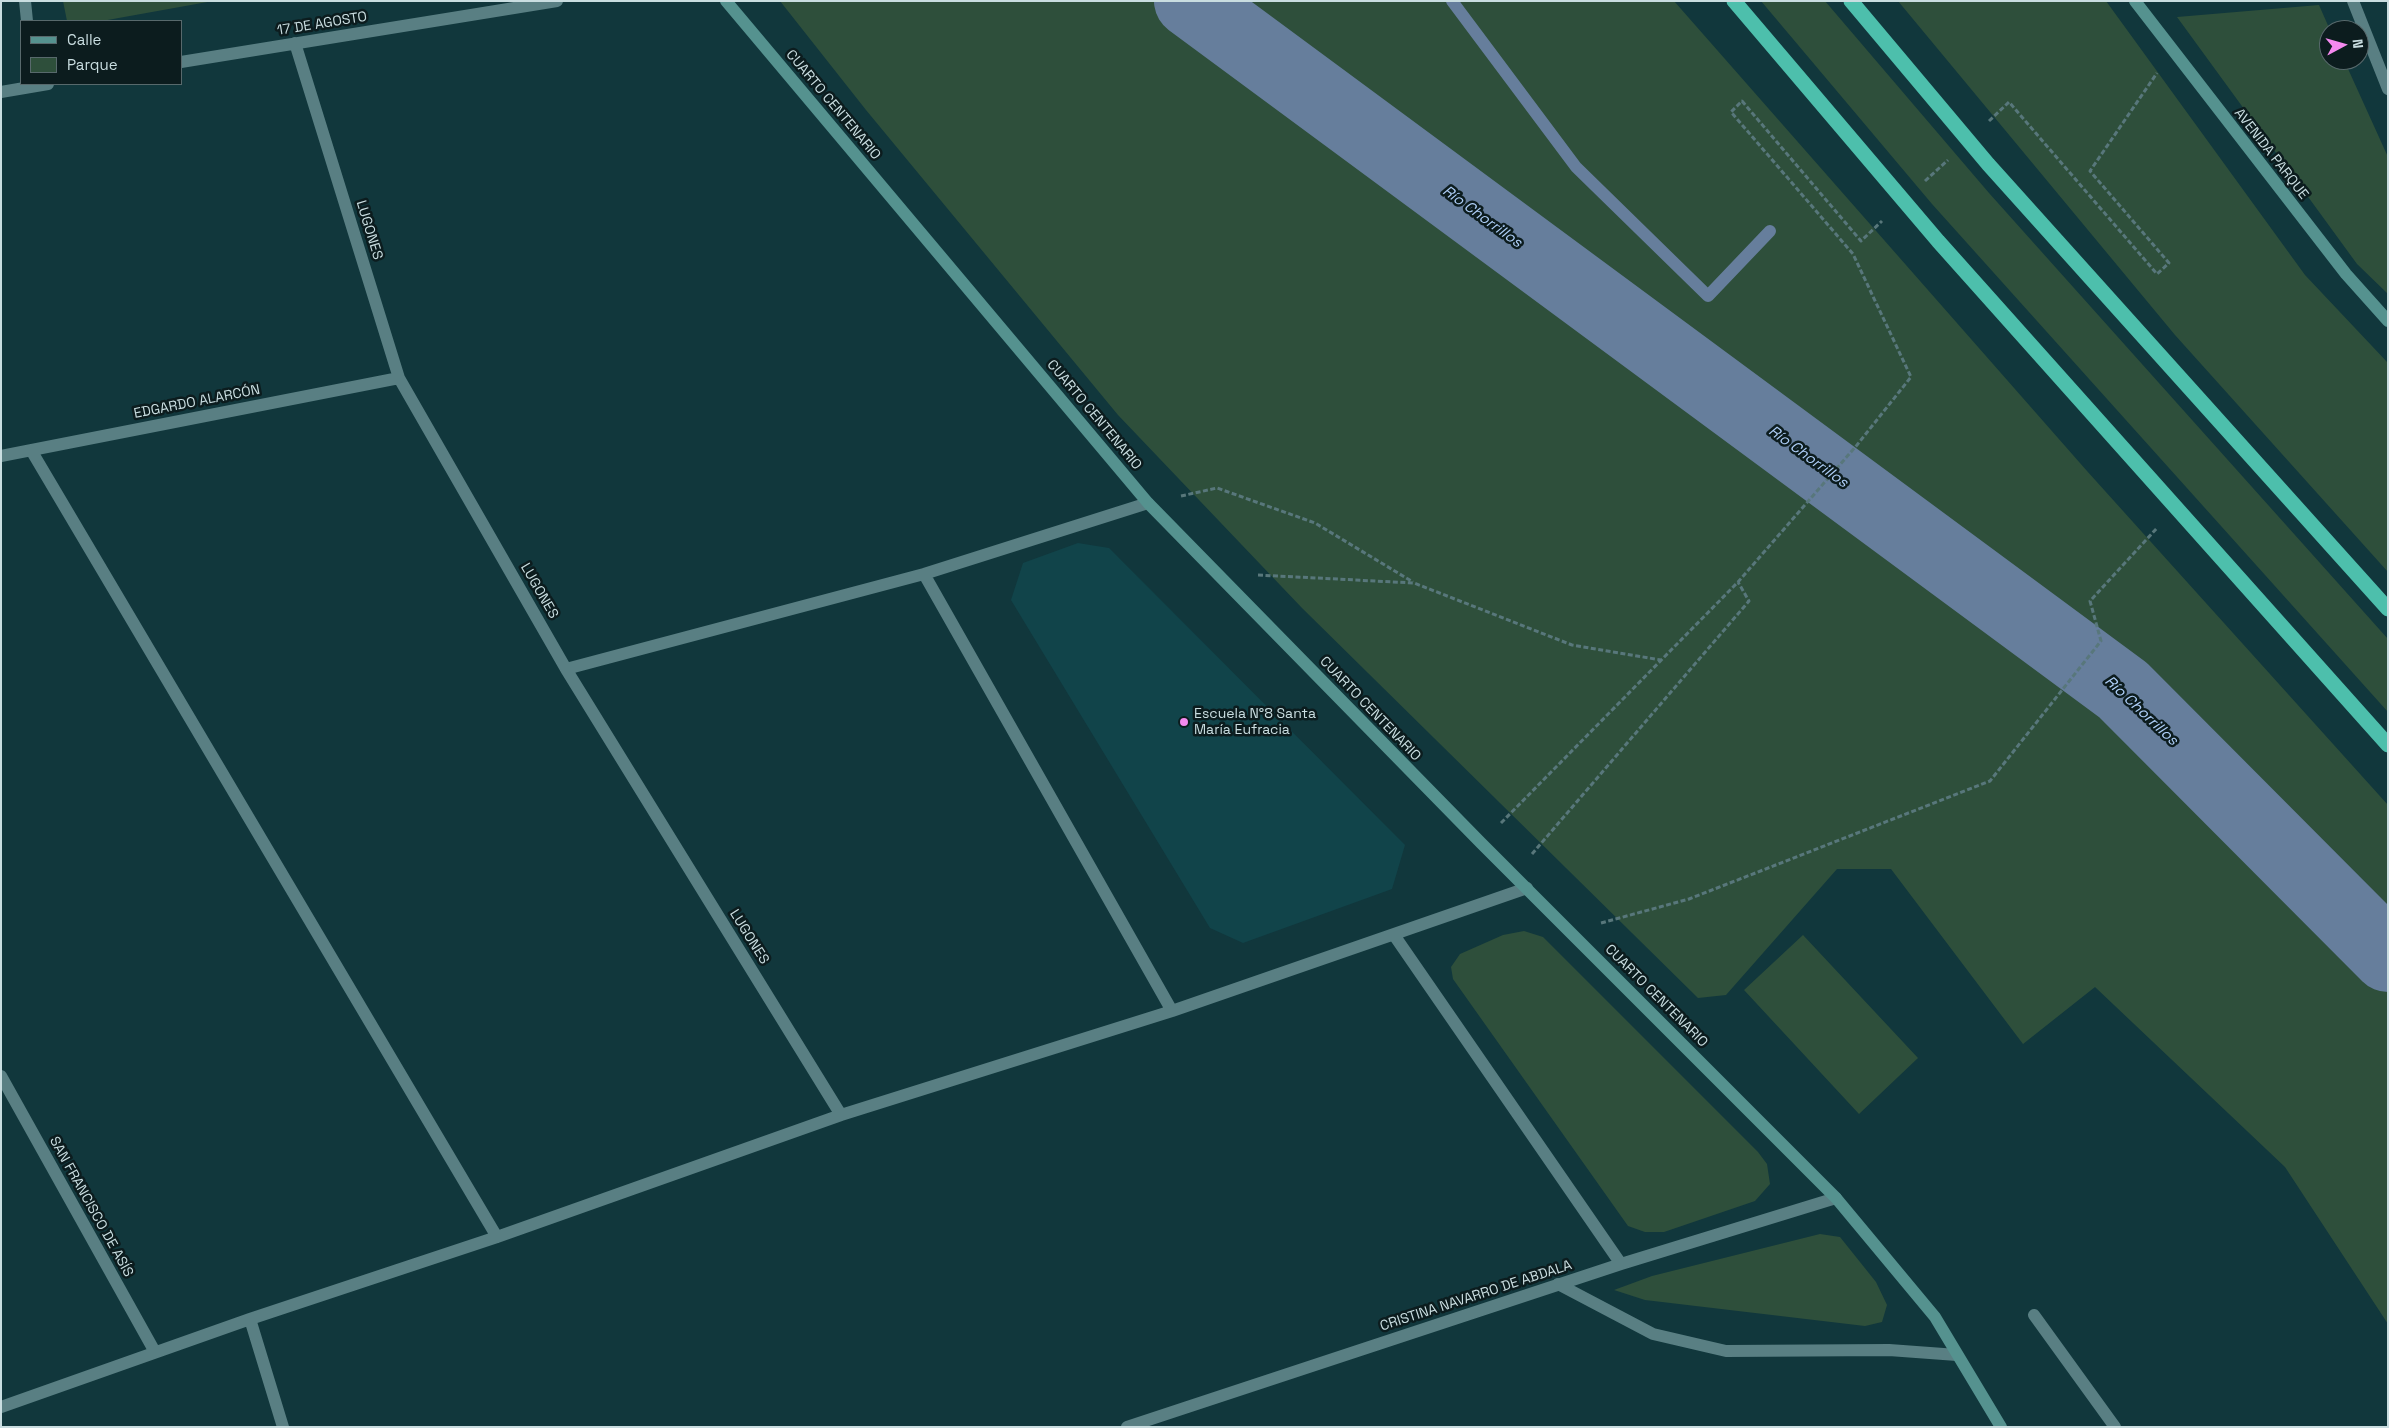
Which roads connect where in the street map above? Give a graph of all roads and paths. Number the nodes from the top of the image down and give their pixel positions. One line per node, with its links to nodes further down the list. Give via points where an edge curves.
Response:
1 (25, 1): 8 (street)
2 (557, 1): 9 (street, 17 DE AGOSTO)
3 (726, 1): 23 (main road, CUARTO CENTENARIO)
4 (1734, 1): 24 (highway, via 1938,241)
5 (1851, 1): 29 (highway, via 1988,164)
6 (2353, 1): 13 (street)
7 (2139, 2): 10 (main road, AVENIDA PARQUE)
8 (27, 20)
9 (295, 43): 11 (street, 17 DE AGOSTO); 20 (street, LUGONES)
10 (2172, 52): 15 (path, via 2090,171 2169,263 2157,274 2010,102); 19 (main road, AVENIDA PARQUE, via 2346,274)
11 (182, 62)
12 (34, 85): 14 (street)
13 (2388, 89)
14 (1, 92)
15 (1988, 122)
16 (1953, 155): 17 (path)
17 (1918, 188)
18 (1890, 214): 27 (path, via 1861,241 1742,101 1731,112 1853,254 1911,377 1857,446)
19 (2388, 321)
20 (400, 378): 21 (street, EDGARDO ALARCÓN); 31 (street, LUGONES)
21 (31, 450): 22 (street, EDGARDO ALARCÓN); 42 (street)
22 (1, 456)
23 (1148, 503): 25 (main road, CUARTO CENTENARIO); 26 (street); 28 (path, via 1217,488 1315,523)
24 (2176, 507): 32 (highway); 36 (path, via 2090,601 2101,641 1990,781 1689,898)
25 (1216, 572): 28 (path); 33 (main road, CUARTO CENTENARIO)
26 (924, 574): 31 (street); 38 (street)
27 (1738, 582): 30 (path); 34 (path, via 1748,601)
28 (1414, 583): 30 (path, via 1572,645)
29 (2388, 609)
30 (1662, 660): 33 (path)
31 (566, 669): 40 (street, LUGONES)
32 (2388, 744)
33 (1481, 843): 34 (main road, CUARTO CENTENARIO)
34 (1513, 875): 35 (main road, CUARTO CENTENARIO)
35 (1527, 888): 36 (main road, CUARTO CENTENARIO); 37 (street)
36 (1570, 932): 41 (main road, CUARTO CENTENARIO)
37 (1394, 935): 38 (street); 43 (street)
38 (1172, 1011): 40 (street)
39 (1, 1076): 47 (street, SAN FRANCISCO DE ASÍS)
40 (841, 1115): 42 (street)
41 (1836, 1198): 43 (street, CRISTINA NAVARRO DE ABDALA); 48 (main road, CUARTO CENTENARIO, via 1935,1317)
42 (496, 1237): 46 (street)
43 (1621, 1264): 44 (street, CRISTINA NAVARRO DE ABDALA)
44 (1558, 1284): 48 (street, via 1653,1334 1726,1350 1889,1350); 51 (street, CRISTINA NAVARRO DE ABDALA)
45 (2034, 1315): 53 (street)
46 (250, 1318): 47 (street); 50 (street)
47 (155, 1352): 49 (street)
48 (1958, 1355): 52 (main road, CUARTO CENTENARIO)
49 (1, 1407)
50 (283, 1427)
51 (1127, 1427)
52 (2001, 1427)
53 (2115, 1427)

